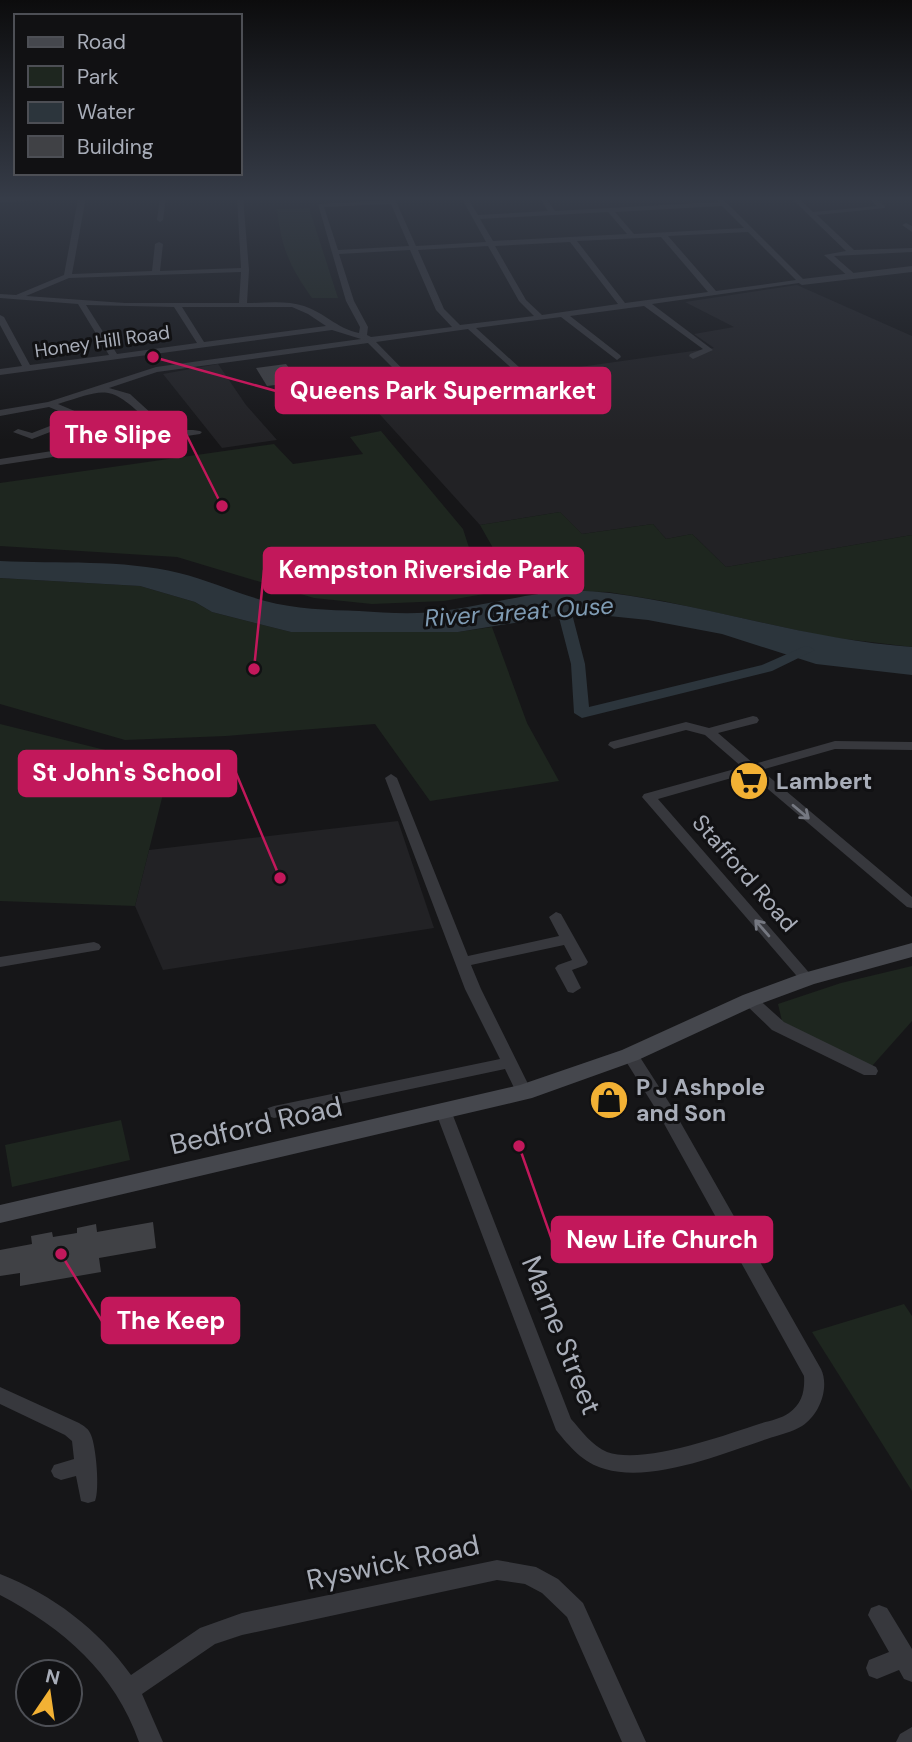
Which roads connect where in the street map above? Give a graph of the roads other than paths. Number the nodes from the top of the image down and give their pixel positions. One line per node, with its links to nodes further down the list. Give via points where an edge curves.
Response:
1 (62, 278): 13 (street)
2 (245, 278): 16 (street)
3 (344, 278): 22 (street)
4 (426, 278): 25 (street, via 440,310)
5 (510, 278): 21 (street, via 523,301)
6 (602, 278): 18 (street)
7 (700, 278): 11 (street)
8 (798, 278): 10 (street)
9 (834, 278): 10 (street)
10 (802, 282): 11 (street)
11 (713, 293): 15 (street)
12 (0, 296): 13 (street)
13 (19, 296): 14 (street)
14 (80, 301): 17 (street); 28 (street)
15 (645, 303): 18 (street); 29 (street, via 709,351)
16 (243, 305): 17 (street); 23 (street, via 300,306)
17 (177, 306): 27 (street)
18 (623, 306): 19 (street)
19 (564, 314): 21 (street); 30 (street)
20 (0, 317): 31 (street)
21 (541, 317): 24 (street)
22 (359, 323): 23 (street, Honey Hill Road); 26 (street)
23 (332, 326): 26 (street); 27 (street, Honey Hill Road)
24 (470, 327): 25 (street); 33 (street)
25 (459, 328): 26 (street)
26 (367, 338): 34 (street, via 156,370); 35 (street)
27 (201, 343): 28 (street, Honey Hill Road)
28 (114, 356): 31 (street, Honey Hill Road)
29 (693, 356)
30 (617, 357)
31 (27, 368): 32 (street, Honey Hill Road)
32 (0, 372)
33 (528, 380)
34 (100, 388): 36 (street); 40 (street, via 127,396 150,417)
35 (426, 398)
36 (50, 404): 37 (street); 38 (street, via 81,417 33,436)
37 (0, 414)
38 (18, 432)
39 (197, 432): 40 (street)
40 (147, 433): 41 (street, via 119,444)
41 (0, 462)
42 (753, 720): 43 (street)
43 (709, 732): 44 (street, via 686,726); 46 (street)
44 (614, 745)
45 (912, 747): 46 (street, via 835,745)
46 (749, 768): 48 (street, one-way to 48); 55 (street, Stafford Road, one-way to 46, via 649,797)
47 (391, 778): 54 (street)
48 (912, 904)
49 (556, 918): 50 (street)
50 (568, 939): 54 (street); 56 (street, via 581,962 563,968)
51 (94, 947): 53 (street, via 77,959)
52 (912, 950): 55 (main road, Bedford Road)
53 (0, 962)
54 (463, 962): 59 (street)
55 (807, 979): 57 (main road, Bedford Road)
56 (573, 988)
57 (750, 1000): 58 (main road, Bedford Road); 60 (street, via 778,1026)
58 (630, 1055): 61 (main road, Bedford Road); 63 (street, Marne Street, via 814,1375 816,1392 808,1410 794,1421 636,1465 607,1461 584,1450 563,1424)
59 (510, 1062): 61 (street); 62 (street, Bedford Road)
60 (870, 1071)
61 (524, 1092): 63 (main road, Bedford Road)
62 (274, 1112)
63 (444, 1113): 64 (main road, Bedford Road)
64 (0, 1214)
65 (0, 1395): 66 (street, via 82,1437)
66 (86, 1465): 67 (street); 68 (street)
67 (61, 1471)
68 (88, 1494)
69 (0, 1584): 73 (street, via 67,1622 99,1651)
70 (879, 1615): 71 (street)
71 (908, 1664): 72 (street)
72 (877, 1668)
73 (128, 1689): 74 (street); 75 (street, Ryswick Road, via 208,1636 242,1624 497,1570 528,1574 550,1586 575,1610)
74 (151, 1742)
75 (634, 1742)

